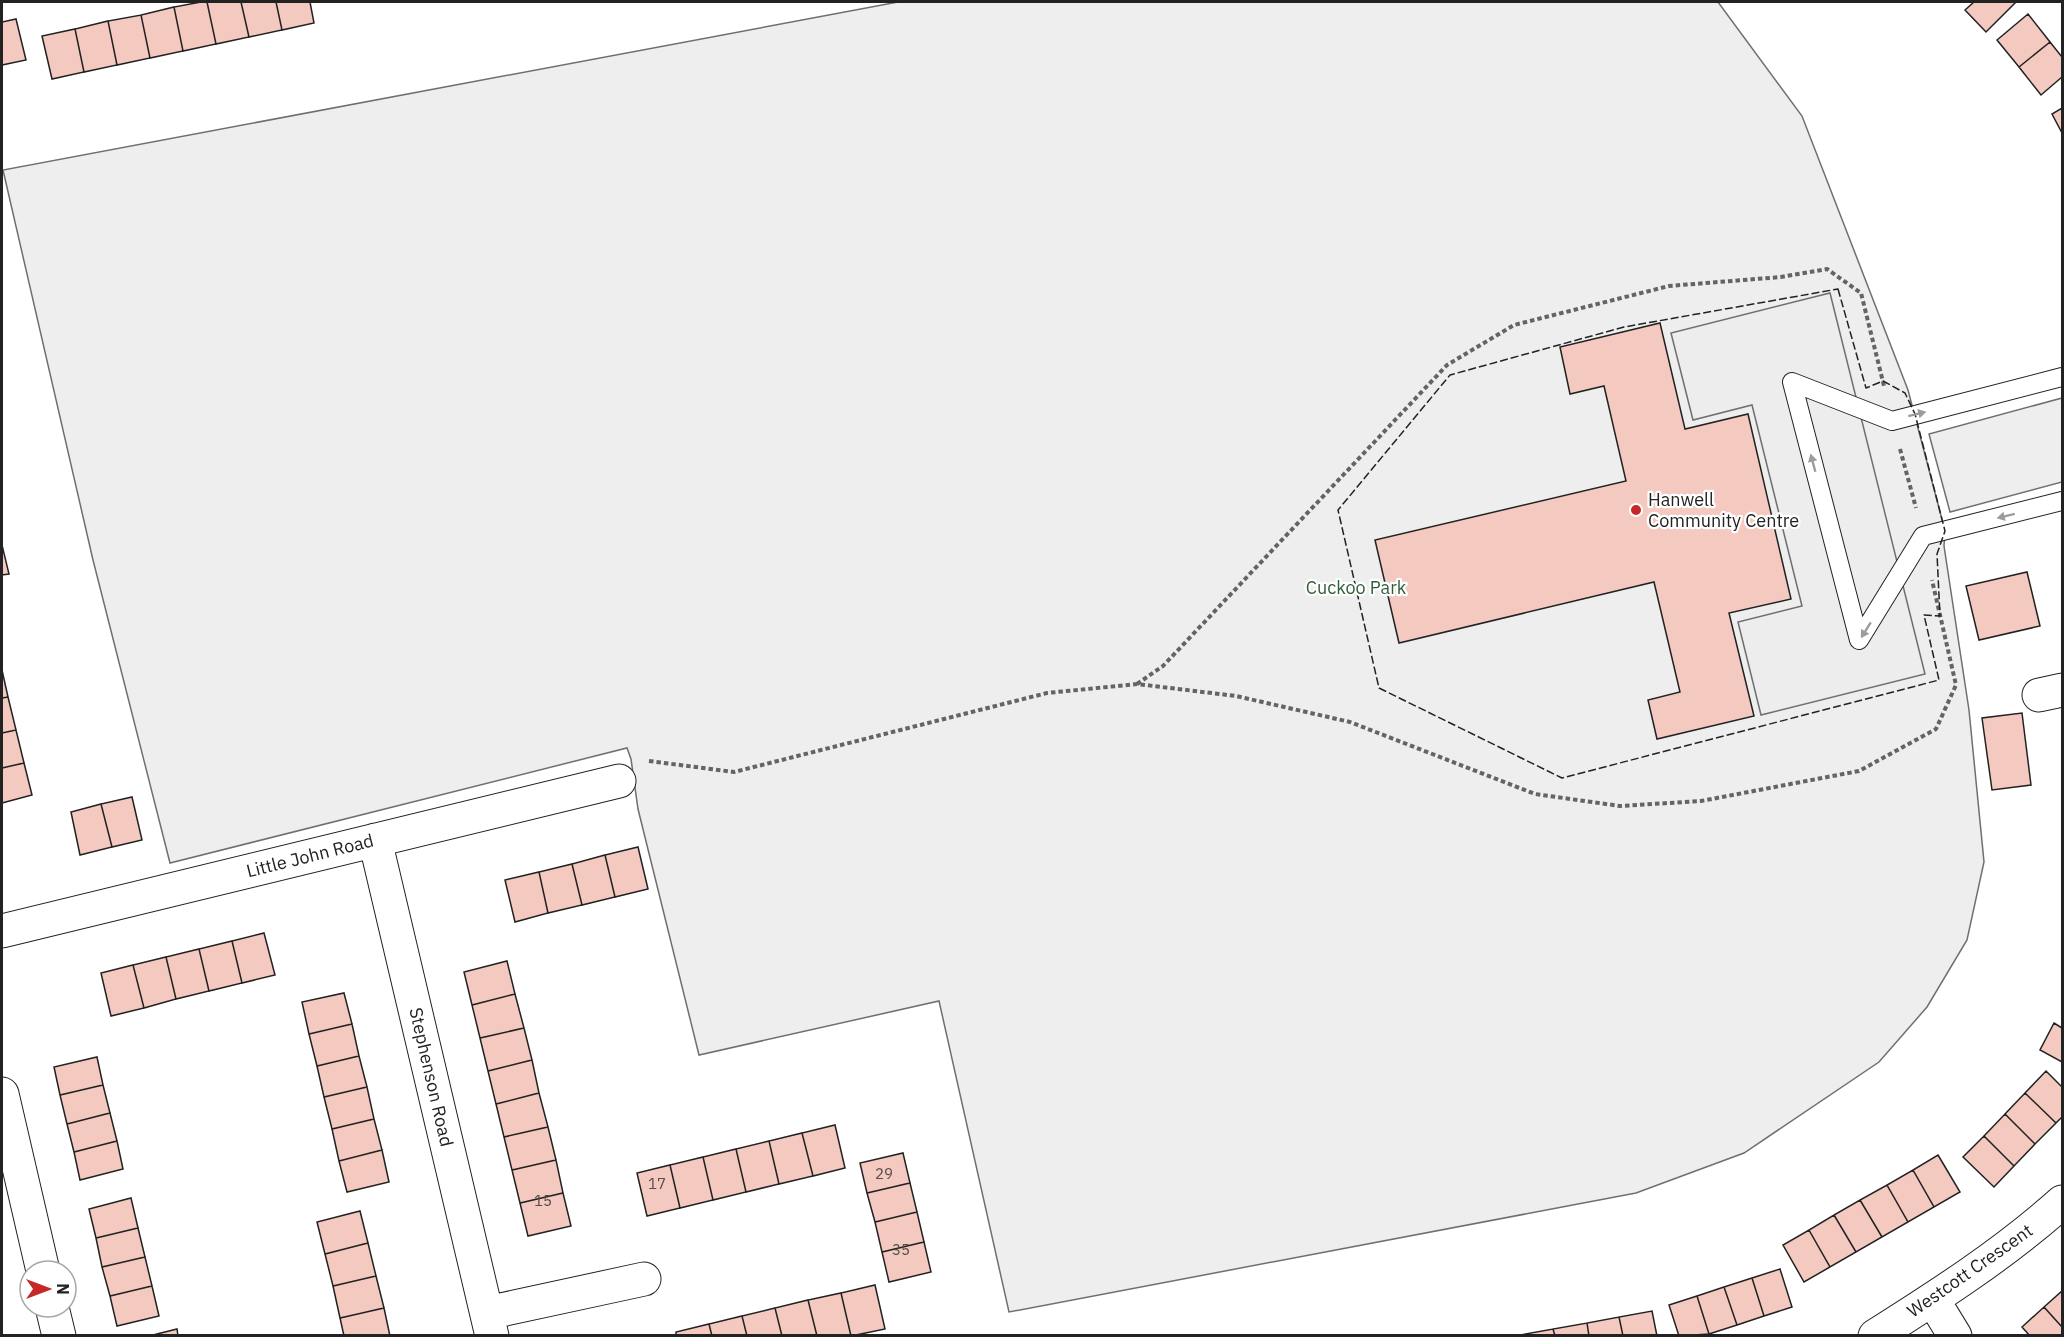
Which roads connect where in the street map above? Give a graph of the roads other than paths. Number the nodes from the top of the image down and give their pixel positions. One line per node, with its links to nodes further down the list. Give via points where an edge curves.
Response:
1 (2062, 377): 2 (lane, one-way to 1, via 1923,537 1859,640 1792,382 1892,421)
2 (2062, 501)
3 (619, 781): 4 (street, Little John Road)
4 (375, 840): 5 (street, Little John Road); 12 (street, Stephenson Road)
5 (2, 931)
6 (2, 1094): 8 (street)
7 (2062, 1202): 10 (street, Westcott Crescent, via 2032,1229)
8 (40, 1259)
9 (644, 1279): 12 (street, Stephenson Road)
10 (1933, 1300): 14 (street, Westcott Crescent); 15 (street)
11 (55, 1319): 13 (street)
12 (489, 1324)
13 (59, 1335)
14 (1875, 1335)
15 (1955, 1335)

